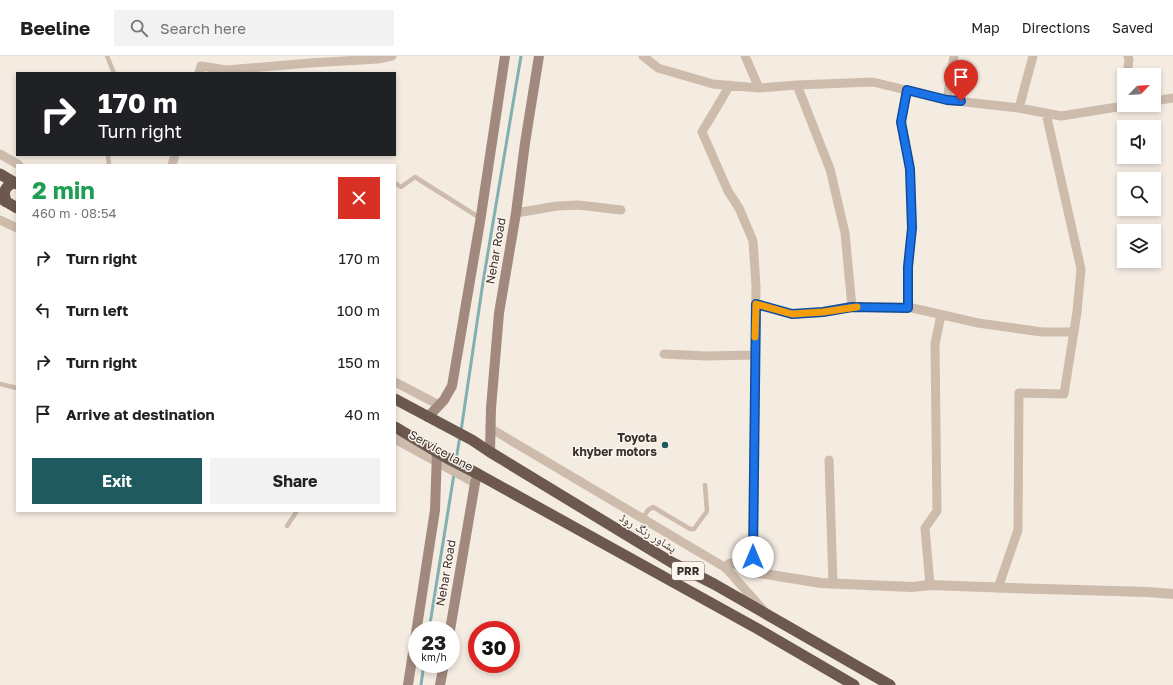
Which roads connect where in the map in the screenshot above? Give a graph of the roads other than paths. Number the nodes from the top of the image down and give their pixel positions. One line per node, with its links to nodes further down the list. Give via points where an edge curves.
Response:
1 (107, 56): 11 (lane)
2 (392, 56): 12 (street, via 226,70 201,66)
3 (505, 56): 32 (main road)
4 (539, 56): 31 (main road, Nehar Road)
5 (643, 56): 13 (street, via 658,68 713,84)
6 (746, 56): 15 (street)
7 (954, 56): 18 (street)
8 (1033, 56): 21 (street)
9 (1128, 56): 10 (street)
10 (1128, 68)
11 (114, 72)
12 (199, 72)
13 (730, 85): 15 (street); 35 (street, via 702,132 753,241)
14 (798, 85): 15 (street); 16 (street, via 873,82); 36 (street, via 830,169 845,233)
15 (759, 88)
16 (907, 90): 18 (street); 37 (street, via 901,122 910,169 912,228 908,267)
17 (1173, 98): 19 (street)
18 (947, 100): 21 (street)
19 (1161, 100)
20 (1117, 107): 22 (street, via 1061,116)
21 (1019, 108): 22 (street)
22 (1046, 113): 39 (street, via 1081,269)
23 (0, 154): 24 (street)
24 (17, 164)
25 (0, 174): 26 (highway)
26 (15, 183): 28 (highway, via 7,186)
27 (396, 184): 32 (lane, via 401,187 416,177)
28 (3, 200): 29 (highway)
29 (16, 207)
30 (621, 210): 31 (street, via 578,205)
31 (516, 212): 49 (main road, Nehar Road, via 498,313)
32 (480, 218): 46 (main road, via 452,386)
33 (0, 220): 34 (street)
34 (16, 228)
35 (756, 304): 36 (street, via 792,314); 41 (street)
36 (852, 307): 37 (street)
37 (908, 308): 38 (street)
38 (941, 315): 39 (street, via 1042,332); 62 (street, via 935,344 937,511 925,528)
39 (1074, 332): 63 (street, via 1064,394 1019,393 1018,530)
40 (664, 354): 41 (street)
41 (755, 355): 60 (street)
42 (396, 383): 46 (street)
43 (0, 384): 44 (lane)
44 (16, 388)
45 (396, 400): 47 (highway, پشاور رنگ روڈ / PRR)
46 (439, 405): 47 (main road)
47 (428, 417): 51 (highway, پشاور رنگ روڈ / PRR)
48 (396, 428): 52 (highway, PRR)
49 (490, 428): 51 (main road, Nehar Road); 57 (street)
50 (396, 439): 52 (street, Service lane)
51 (490, 452): 65 (highway, پشاور رنگ روڈ / PRR, via 671,562)
52 (441, 458): 54 (highway, PRR); 54 (street, Service lane); 70 (main road)
53 (829, 460): 61 (street)
54 (474, 475): 66 (main road, Nehar Road); 69 (highway, PRR, via 758,629)
55 (705, 485): 57 (lane, via 708,511 694,530 653,507)
56 (296, 512): 58 (lane)
57 (643, 518): 59 (street)
58 (287, 526)
59 (726, 568): 60 (street, via 733,563); 65 (street)
60 (753, 572): 61 (street)
61 (833, 584): 62 (street, via 912,587)
62 (930, 585): 63 (street)
63 (998, 588): 64 (street)
64 (1173, 594)
65 (769, 616): 67 (highway, پشاور رنگ روڈ / PRR)
66 (451, 621)
67 (858, 667): 69 (highway, via 859,674); 72 (highway, پشاور رنگ روڈ / PRR)
68 (442, 673): 71 (main road)
69 (852, 684)
70 (408, 685)
71 (440, 685)
72 (888, 685)

